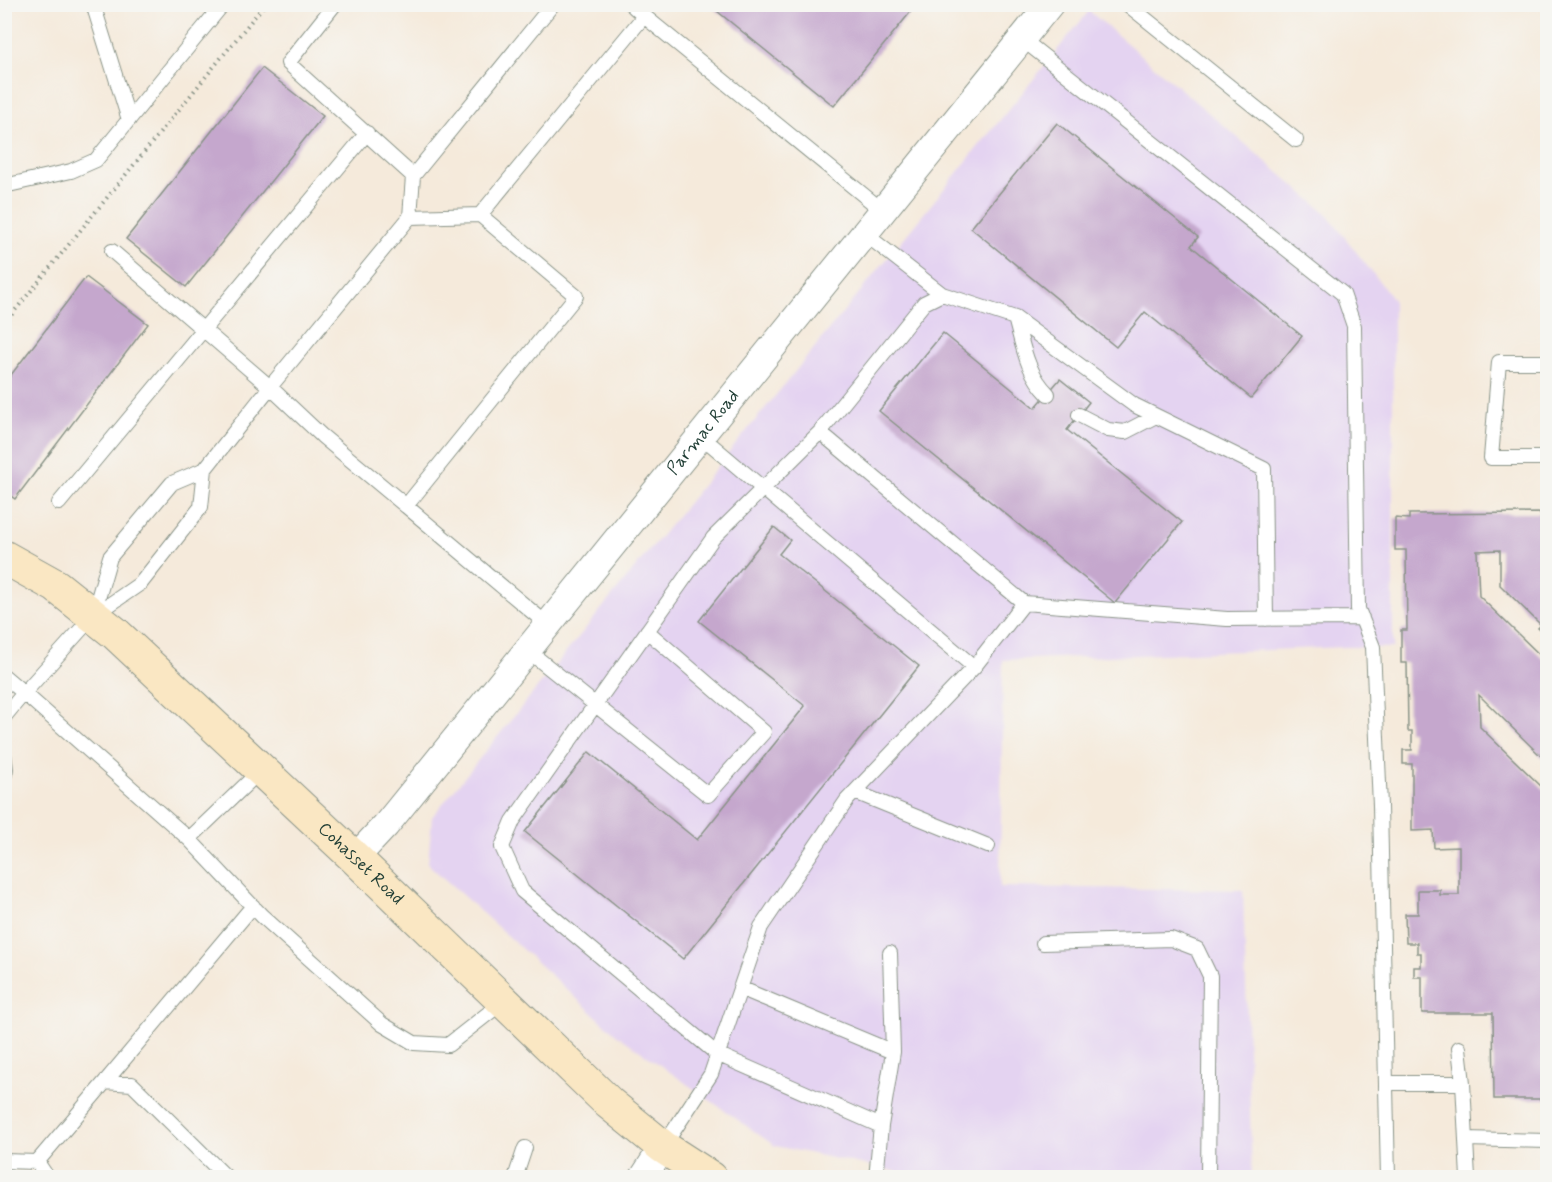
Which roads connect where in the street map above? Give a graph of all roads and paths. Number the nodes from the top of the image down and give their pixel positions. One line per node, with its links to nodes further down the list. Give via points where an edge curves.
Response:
1 (93, 4): 11 (lane)
2 (223, 4): 11 (lane)
3 (265, 4): 23 (path)
4 (334, 4): 12 (lane, via 288,63)
5 (553, 4): 14 (lane)
6 (631, 4): 9 (lane)
7 (1050, 4): 10 (street, Parmac Road)
8 (1127, 4): 13 (lane)
9 (644, 16): 16 (lane); 17 (lane)
10 (1022, 39): 16 (street, Parmac Road); 40 (lane, via 1343,294 1354,326 1358,609)
11 (129, 120): 15 (lane, via 96,160 71,171)
12 (367, 133): 14 (lane); 24 (lane)
13 (1296, 140)
14 (413, 176): 18 (lane)
15 (4, 186)
16 (883, 211): 19 (street, Parmac Road)
17 (480, 215): 18 (lane); 36 (lane, via 576,296)
18 (410, 217): 26 (lane)
19 (865, 234): 21 (lane); 31 (street, Parmac Road)
20 (112, 251): 24 (lane)
21 (942, 294): 22 (lane); 30 (lane, via 924,303)
22 (1016, 318): 27 (lane, via 1029,368); 29 (lane, via 1134,405)
23 (4, 324)
24 (204, 330): 26 (lane); 35 (lane)
25 (1548, 362): 32 (lane, via 1499,362 1491,458)
26 (270, 387): 33 (lane); 36 (lane)
27 (1048, 394)
28 (1079, 415): 29 (lane, via 1108,430 1125,432)
29 (1156, 416): 41 (lane, via 1264,470)
30 (820, 432): 34 (lane); 38 (lane)
31 (701, 436): 34 (lane); 42 (street, Parmac Road)
32 (1548, 458)
33 (205, 469): 39 (lane, via 201,507 141,583); 39 (lane, via 172,483 110,557)
34 (763, 489): 43 (lane, via 713,538); 45 (lane)
35 (59, 503)
36 (406, 506): 42 (lane)
37 (4, 557): 39 (main road, Cohasset Road, via 56,586)
38 (1024, 603): 41 (lane); 45 (lane)
39 (93, 615): 47 (lane); 51 (main road, Cohasset Road)
40 (1362, 618): 41 (lane); 66 (lane, via 1373,647)
41 (1266, 619)
42 (548, 624): 44 (street, Parmac Road)
43 (647, 631): 48 (lane); 48 (lane, via 764,732 708,795)
44 (527, 650): 48 (lane); 56 (street, Parmac Road)
45 (974, 667): 53 (lane)
46 (4, 676): 47 (lane)
47 (24, 693): 49 (lane); 54 (lane)
48 (595, 705): 64 (lane, via 513,821 502,847 522,891)
49 (4, 717)
50 (4, 754): 52 (lane)
51 (261, 769): 54 (lane); 56 (main road, Cohasset Road)
52 (4, 777)
53 (855, 792): 55 (lane); 60 (lane, via 761,927)
54 (189, 839): 57 (lane)
55 (987, 846)
56 (355, 858): 61 (main road, Cohasset Road)
57 (253, 906): 61 (lane, via 382,1024 414,1043 448,1046); 65 (lane)
58 (1043, 943): 81 (lane, via 1171,939 1197,949 1210,976)
59 (890, 953): 63 (lane)
60 (740, 988): 63 (lane); 64 (lane)
61 (504, 1001): 72 (main road, Cohasset Road)
62 (1459, 1048): 67 (lane)
63 (893, 1052): 68 (lane)
64 (717, 1054): 68 (lane); 72 (lane, via 711,1074)
65 (105, 1082): 74 (lane); 76 (lane, via 132,1084)
66 (1386, 1083): 67 (lane); 82 (lane)
67 (1463, 1083): 69 (lane)
68 (881, 1126): 80 (lane)
69 (1466, 1140): 70 (lane); 83 (lane)
70 (1548, 1141)
71 (525, 1148): 77 (lane)
72 (663, 1148): 78 (street); 79 (main road, Cohasset Road)
73 (4, 1161): 74 (lane)
74 (37, 1162): 75 (lane)
75 (48, 1178)
76 (227, 1178)
77 (515, 1178)
78 (643, 1178)
79 (711, 1178)
80 (876, 1178)
81 (1208, 1178)
82 (1388, 1178)
83 (1468, 1178)

